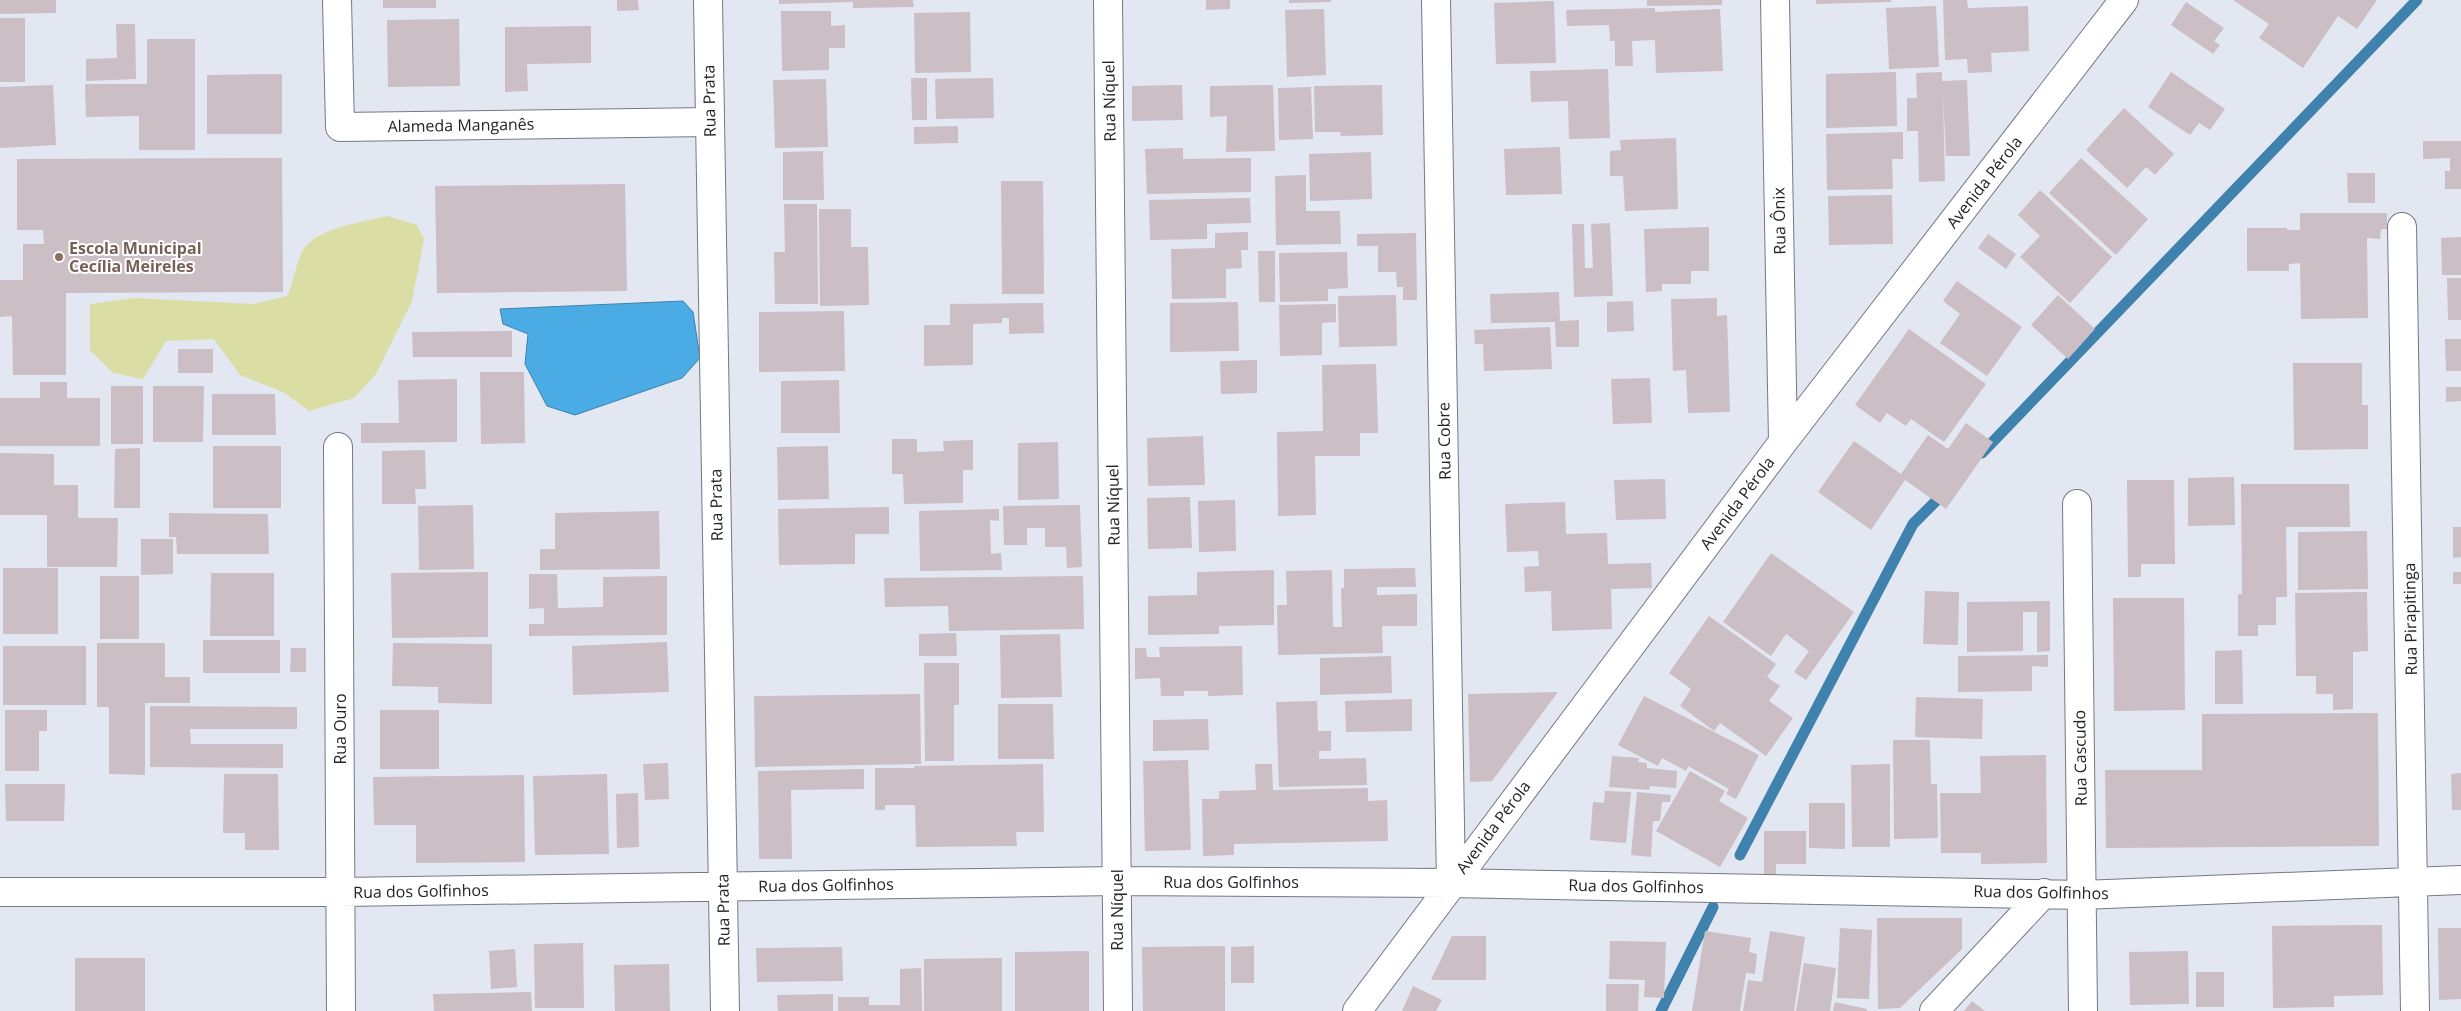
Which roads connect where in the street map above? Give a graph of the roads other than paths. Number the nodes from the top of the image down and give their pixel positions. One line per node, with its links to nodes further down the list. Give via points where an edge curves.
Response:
1 (337, 0): 8 (street, Alameda Manganês, via 340,127)
2 (708, 0): 8 (street, Rua Prata)
3 (1108, 0): 14 (street, Rua Níquel)
4 (1436, 0): 16 (street, Rua Cobre)
5 (1775, 0): 10 (street, Rua Ônix)
6 (2124, 0): 7 (street, Avenida Pérola)
7 (2107, 12): 10 (street, Avenida Pérola)
8 (710, 122): 17 (street, Rua Prata)
9 (2402, 227): 15 (street, Rua Pirapitinga)
10 (1783, 442): 16 (street, Avenida Pérola)
11 (338, 447): 19 (street, Rua Ouro)
12 (2077, 504): 21 (street, Rua Cascudo)
13 (2461, 880): 15 (street, Rua dos Golfinhos)
14 (1117, 881): 16 (street, Rua dos Golfinhos); 17 (street, Rua dos Golfinhos); 24 (street, Rua Níquel)
15 (2415, 881): 21 (street, Rua dos Golfinhos); 28 (street, Rua Pirapitinga)
16 (1451, 883): 20 (street, Rua dos Golfinhos); 25 (street, Avenida Pérola)
17 (722, 886): 19 (street, Rua dos Golfinhos); 23 (street, Rua Prata)
18 (0, 892): 19 (street, Rua dos Golfinhos)
19 (341, 892): 22 (street, Rua Ouro)
20 (2044, 893): 21 (street, Rua dos Golfinhos); 26 (street)
21 (2082, 895): 27 (street, Rua Cascudo)
22 (342, 1011)
23 (725, 1011)
24 (1118, 1011)
25 (1357, 1011)
26 (1934, 1011)
27 (2083, 1011)
28 (2416, 1011)

